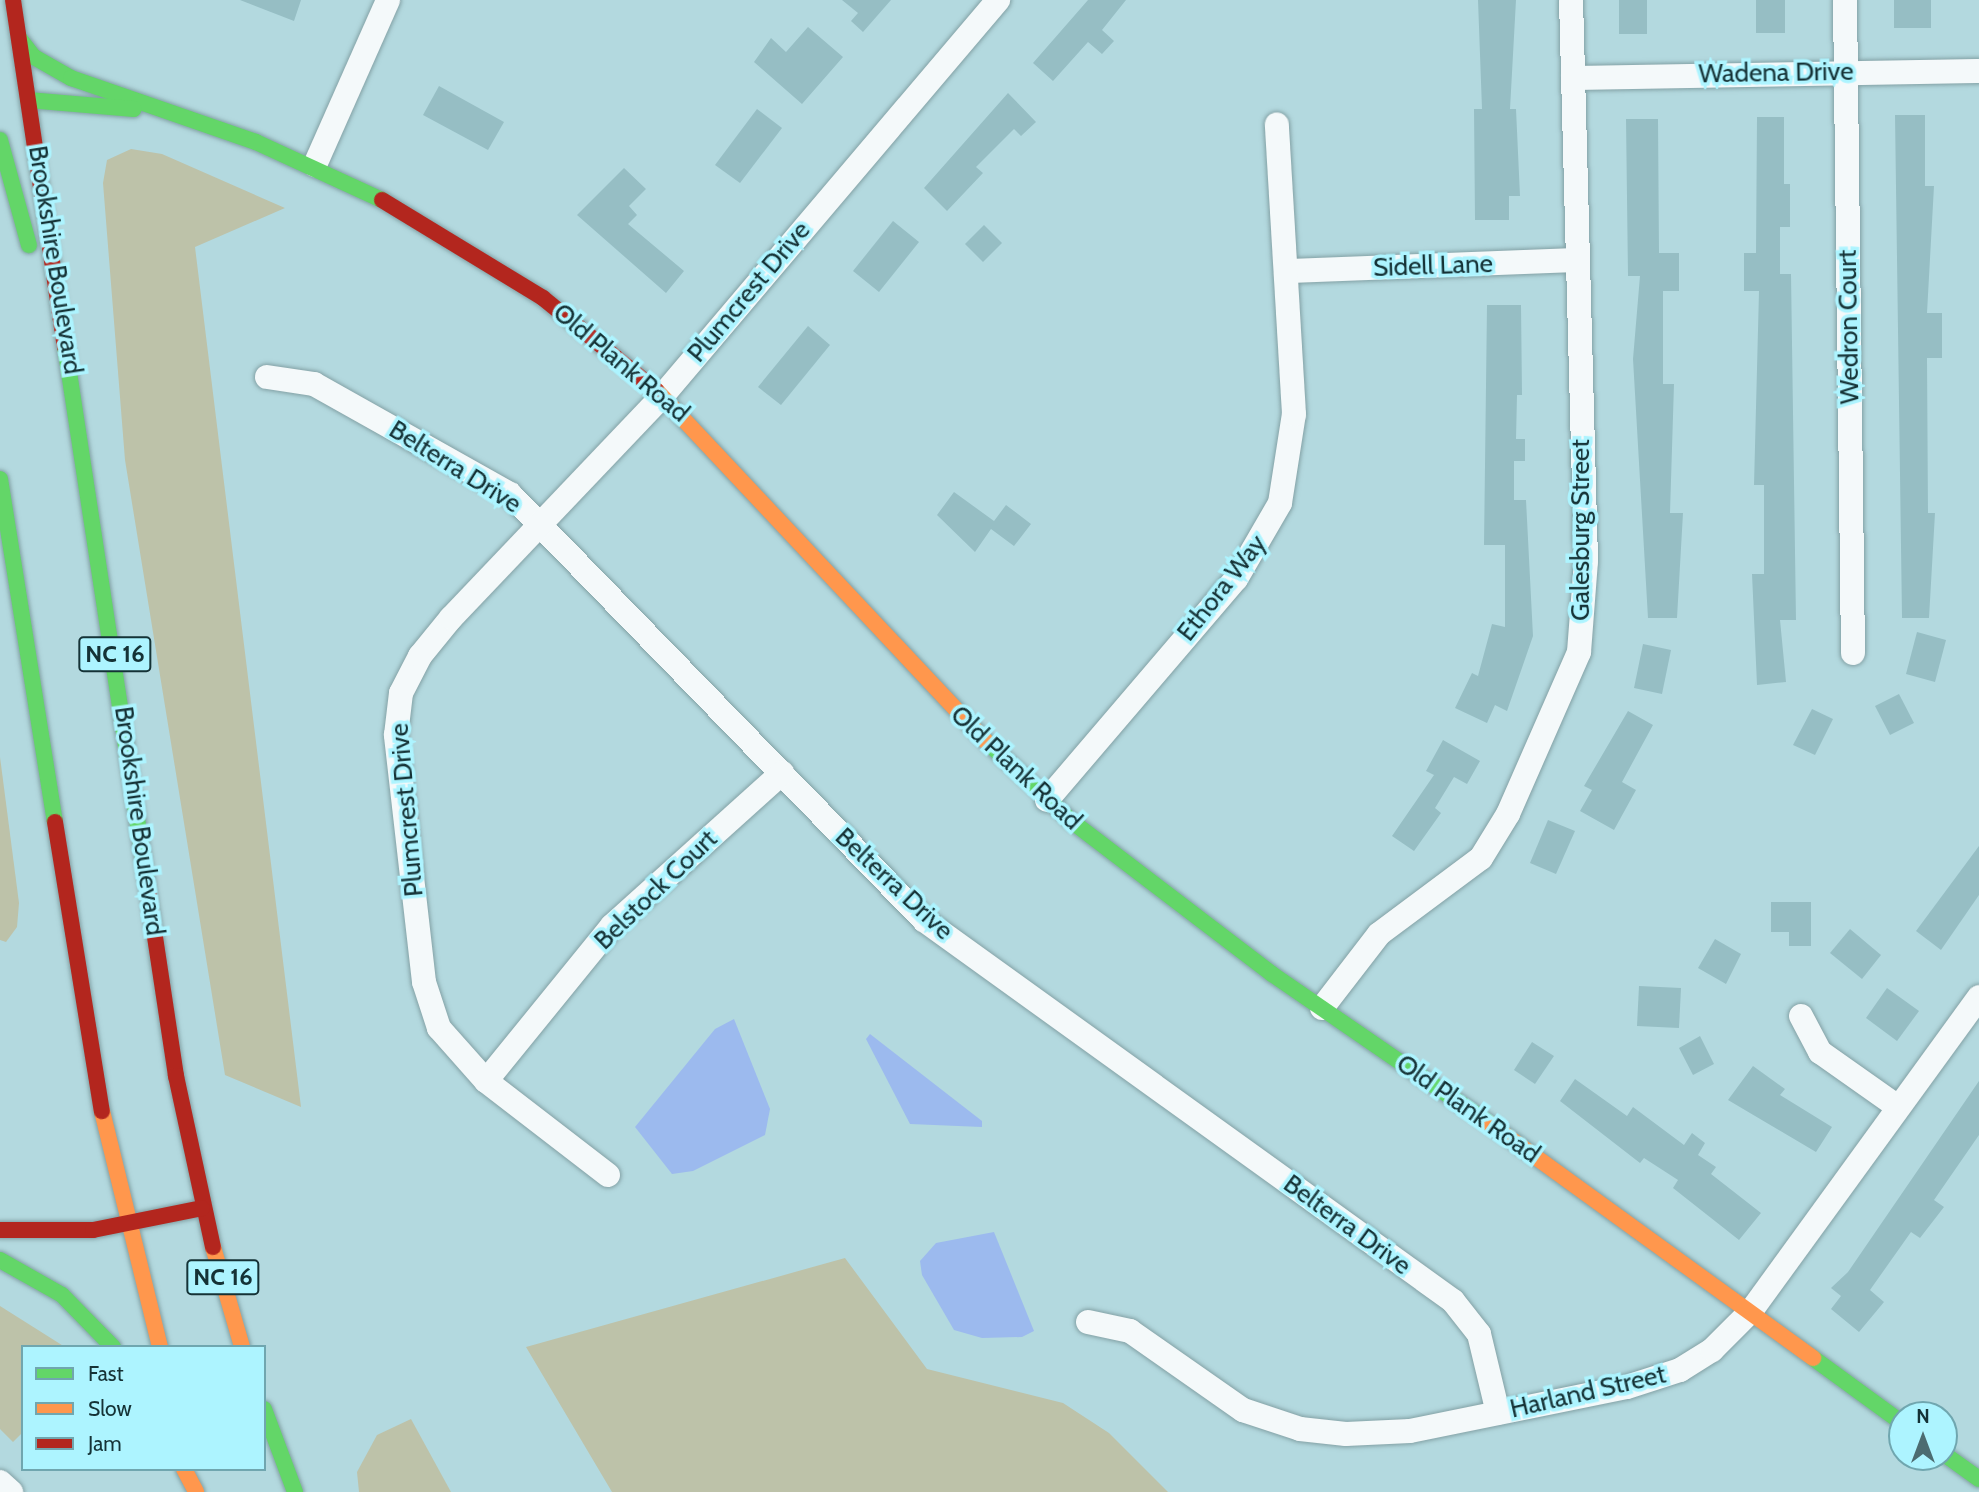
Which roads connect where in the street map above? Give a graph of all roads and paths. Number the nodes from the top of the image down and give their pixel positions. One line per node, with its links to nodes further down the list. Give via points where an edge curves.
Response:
1 (13, 0): 6 (main road, Brookshire Boulevard / NC 16)
2 (388, 0): 15 (street)
3 (998, 0): 21 (street, Plumcrest Drive)
4 (1571, 0): 9 (street, Galesburg Street)
5 (1845, 0): 7 (street, Wedron Court)
6 (19, 38): 11 (main road, Brookshire Boulevard / NC 16); 12 (main road, Old Plank Road, via 48,67)
7 (1846, 71): 8 (street, Wadena Drive); 9 (street, Wadena Drive); 25 (street, Wedron Court)
8 (1979, 71)
9 (1573, 78): 16 (street, Galesburg Street)
10 (4, 84): 11 (main road)
11 (28, 100): 12 (main road, Old Plank Road); 22 (main road, Brookshire Boulevard / NC 16)
12 (155, 110): 15 (main road, Old Plank Road)
13 (1277, 124): 18 (street, Ethora Way)
14 (0, 140): 17 (main road)
15 (315, 165): 21 (main road, Old Plank Road, via 478,253)
16 (1577, 260): 18 (street, Sidell Lane); 29 (street, Galesburg Street, via 1586,561 1579,652 1525,777 1481,858 1380,934)
17 (32, 264)
18 (1289, 271): 27 (street, Ethora Way, via 1293,436 1271,523 1236,579)
19 (43, 330): 22 (main road, via 56,408)
20 (267, 377): 24 (street, Belterra Drive, via 314,384 510,494)
21 (664, 394): 24 (street, Plumcrest Drive); 27 (main road, Old Plank Road, via 956,713)
22 (82, 437): 34 (main road, Brookshire Boulevard / NC 16, via 164,1002)
23 (0, 479): 35 (main road, via 103,1125)
24 (539, 521): 26 (street, Belterra Drive); 31 (street, Plumcrest Drive, via 420,656 401,693 396,735 424,982 439,1028)
25 (1853, 653)
26 (782, 774): 31 (street, Belstock Court, via 612,926); 43 (street, Belterra Drive, via 924,920 1453,1301 1479,1334)
27 (1047, 800): 29 (main road, Old Plank Road)
28 (1979, 997): 32 (street, Harland Street)
29 (1322, 1008): 38 (main road, Old Plank Road)
30 (1801, 1016): 32 (street, via 1820,1052)
31 (486, 1081): 33 (street, Plumcrest Drive)
32 (1898, 1107): 38 (street, Harland Street)
33 (607, 1175)
34 (202, 1209): 35 (main road); 42 (main road, Brookshire Boulevard / NC 16)
35 (127, 1226): 36 (main road); 41 (main road)
36 (0, 1230)
37 (0, 1260): 40 (main road, via 62,1295)
38 (1751, 1311): 43 (street, Harland Street, via 1712,1350 1680,1370); 44 (main road, Old Plank Road)
39 (1088, 1322): 43 (street, Harland Street, via 1130,1331 1243,1410 1300,1429 1409,1432)
40 (111, 1345)
41 (159, 1345)
42 (241, 1345)
43 (1498, 1413)
44 (1888, 1413)
45 (266, 1414): 54 (main road)
46 (1958, 1464): 49 (main road)
47 (185, 1471): 52 (main road)
48 (204, 1471): 53 (main road)
49 (1979, 1479)
50 (0, 1482): 51 (street)
51 (10, 1492)
52 (197, 1492)
53 (213, 1492)
54 (295, 1492)

